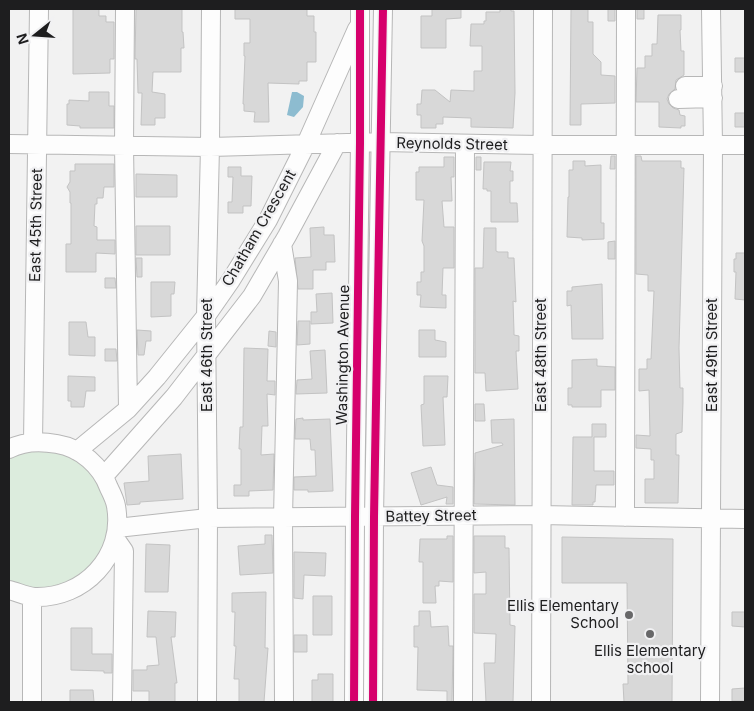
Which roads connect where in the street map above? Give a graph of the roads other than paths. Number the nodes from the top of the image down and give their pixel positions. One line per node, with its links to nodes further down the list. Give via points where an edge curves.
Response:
1 (39, 9): 14 (street, East 45th Street)
2 (125, 9): 22 (street)
3 (211, 9): 23 (street, East 46th Street)
4 (383, 9): 11 (street)
5 (542, 9): 18 (street, East 48th Street)
6 (626, 9): 19 (street)
7 (712, 9): 10 (street, East 49th Street)
8 (360, 15): 12 (street, Washington Avenue); 15 (street, Chatham Crescent)
9 (681, 92): 10 (street)
10 (713, 92): 20 (street, East 49th Street)
11 (380, 142): 12 (street, Reynolds Street); 17 (street, Reynolds Street); 35 (street)
12 (360, 143): 16 (street, Reynolds Street); 34 (street, Washington Avenue)
13 (9, 144): 14 (street, Reynolds Street)
14 (37, 144): 22 (street, Reynolds Street); 28 (street, East 45th Street)
15 (306, 144): 16 (street, Reynolds Street); 23 (street, Reynolds Street); 25 (street, Chatham Crescent, via 268,220)
16 (337, 144): 24 (street, Chatham Crescent)
17 (465, 144): 18 (street, Reynolds Street); 33 (street)
18 (541, 145): 19 (street, Reynolds Street); 32 (street, East 48th Street)
19 (625, 145): 20 (street, Reynolds Street); 36 (street)
20 (714, 145): 21 (street, Reynolds Street); 39 (street, East 49th Street)
21 (745, 145)
22 (124, 146): 23 (street, Reynolds Street); 27 (street)
23 (210, 147): 25 (street, East 46th Street)
24 (282, 244): 26 (street, Chatham Crescent, via 252,296); 38 (street, via 288,281)
25 (206, 316): 26 (street, East 46th Street); 27 (street, Chatham Crescent)
26 (206, 357): 31 (street, Chatham Crescent); 37 (street, East 46th Street)
27 (128, 409): 30 (street, Chatham Crescent)
28 (33, 442): 29 (street); 30 (street, via 61,445)
29 (9, 449)
30 (78, 451): 31 (street)
31 (104, 476): 41 (street, via 116,505)
32 (541, 515): 33 (street, Battey Street); 36 (street, Battey Street); 51 (street, East 48th Street)
33 (463, 516): 35 (street, Battey Street); 50 (street)
34 (354, 517): 35 (street, Battey Street); 38 (street, Battey Street); 48 (street, Washington Avenue)
35 (374, 517): 49 (street)
36 (625, 517): 39 (street, Battey Street)
37 (208, 518): 38 (street, Battey Street); 41 (street, Battey Street); 46 (street, East 46th Street)
38 (283, 518): 47 (street)
39 (711, 518): 40 (street, Battey Street); 52 (street, East 49th Street)
40 (745, 520)
41 (116, 533): 43 (street, via 106,560 82,585 66,592); 45 (street, via 124,551)
42 (9, 590): 43 (street)
43 (32, 597): 44 (street)
44 (32, 702)
45 (122, 702)
46 (207, 702)
47 (284, 702)
48 (354, 702)
49 (373, 702)
50 (463, 702)
51 (541, 702)
52 (710, 702)

